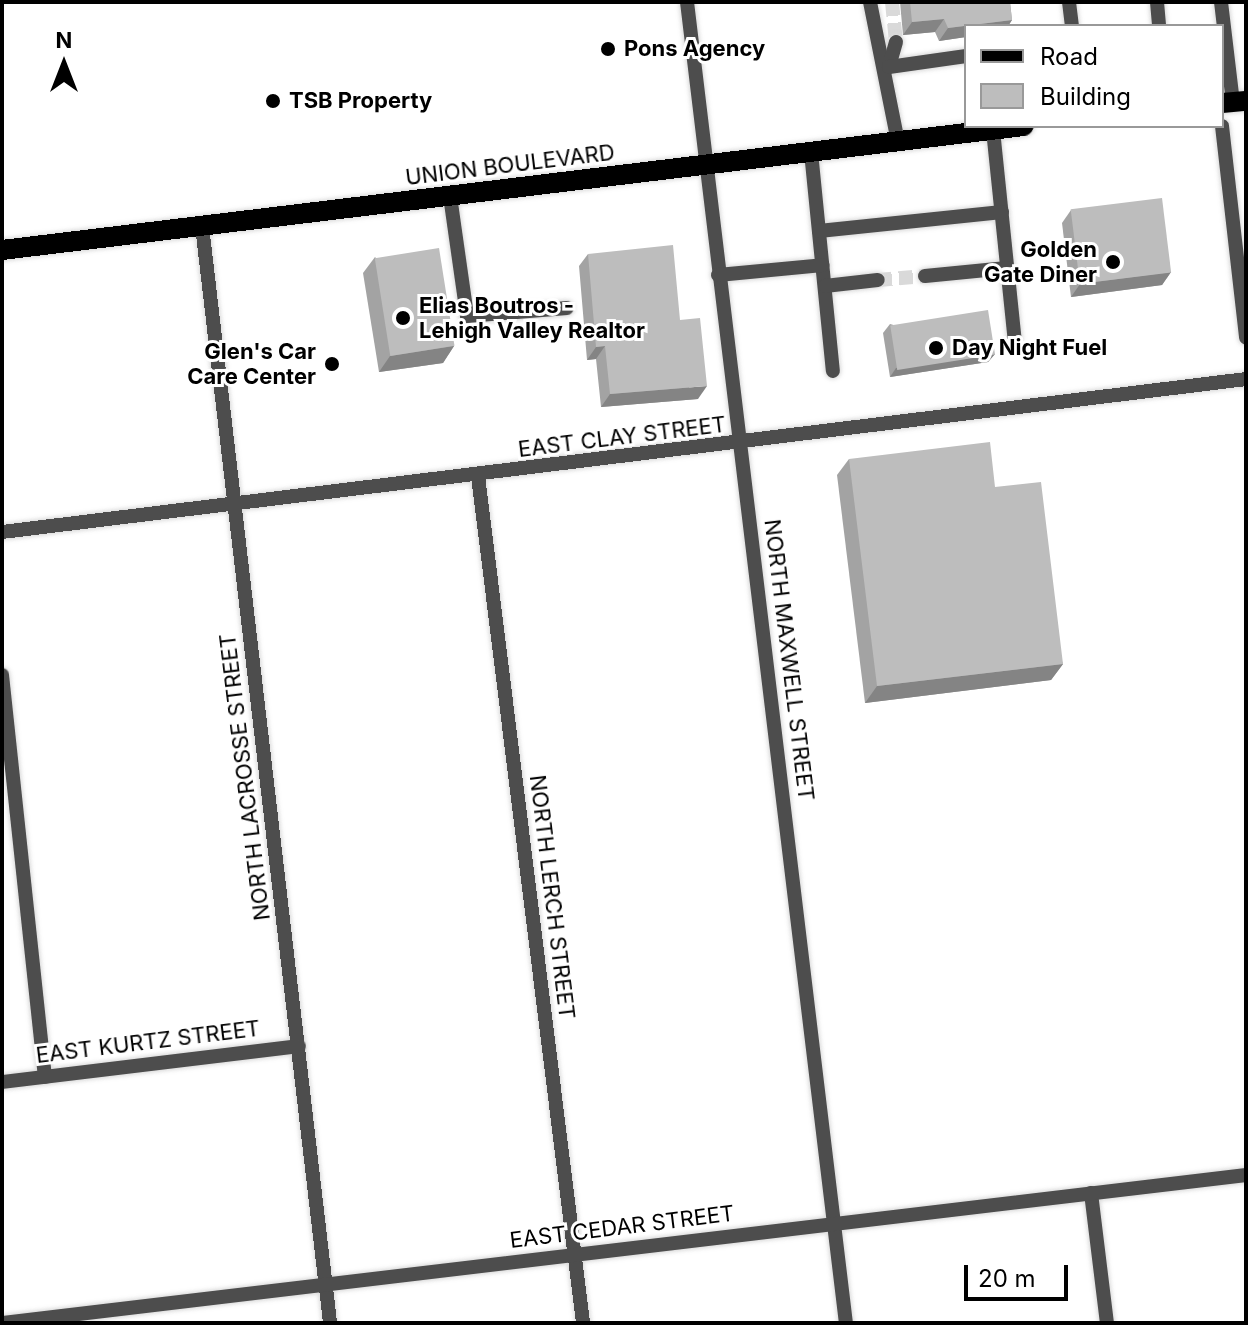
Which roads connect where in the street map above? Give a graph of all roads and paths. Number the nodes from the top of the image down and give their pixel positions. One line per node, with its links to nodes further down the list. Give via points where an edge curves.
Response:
1 (687, 2): 19 (street, NORTH MAXWELL STREET)
2 (870, 2): 12 (street, via 875,50)
3 (1069, 2): 6 (street)
4 (1157, 2): 7 (street)
5 (1221, 2): 8 (street)
6 (1072, 24)
7 (1159, 24)
8 (1224, 24)
9 (1224, 25): 13 (street)
10 (896, 42): 12 (street)
11 (964, 56): 12 (street)
12 (889, 67): 17 (street)
13 (1234, 102)
14 (1008, 128): 16 (main road, UNION BOULEVARD)
15 (1222, 128): 32 (street)
16 (993, 130): 17 (main road, UNION BOULEVARD); 21 (street)
17 (898, 142): 18 (main road, UNION BOULEVARD)
18 (811, 152): 19 (main road, UNION BOULEVARD); 23 (street)
19 (705, 166): 20 (main road, UNION BOULEVARD); 27 (street, NORTH MAXWELL STREET)
20 (450, 196): 22 (main road, UNION BOULEVARD); 31 (street, via 467,316)
21 (1002, 212): 23 (street); 26 (street)
22 (202, 226): 24 (main road, UNION BOULEVARD); 38 (street, NORTH LACROSSE STREET)
23 (819, 231): 25 (street)
24 (2, 250)
25 (823, 265): 27 (street); 30 (street)
26 (1007, 268): 28 (street); 33 (street)
27 (718, 275): 36 (street, NORTH MAXWELL STREET)
28 (925, 276)
29 (878, 280): 30 (street)
30 (825, 286): 34 (street)
31 (567, 308)
32 (1246, 338)
33 (1015, 342)
34 (833, 371)
35 (1246, 379): 36 (street, EAST CLAY STREET)
36 (739, 445): 37 (street, EAST CLAY STREET); 46 (street, NORTH MAXWELL STREET)
37 (478, 476): 38 (street, EAST CLAY STREET); 47 (street, NORTH LERCH STREET)
38 (234, 506): 39 (street, EAST CLAY STREET); 41 (street, NORTH LACROSSE STREET)
39 (2, 532)
40 (2, 675): 42 (street)
41 (299, 1046): 42 (street, EAST KURTZ STREET); 48 (street, NORTH LACROSSE STREET)
42 (45, 1077): 43 (street, EAST KURTZ STREET)
43 (2, 1082)
44 (1246, 1175): 45 (street, EAST CEDAR STREET)
45 (1091, 1193): 46 (street, EAST CEDAR STREET); 54 (street)
46 (835, 1223): 47 (street, EAST CEDAR STREET); 53 (street, NORTH MAXWELL STREET)
47 (575, 1255): 48 (street, EAST CEDAR STREET); 52 (street, NORTH LERCH STREET)
48 (326, 1284): 49 (street, EAST CEDAR STREET); 51 (street, NORTH LACROSSE STREET)
49 (76, 1319): 50 (street, EAST CEDAR STREET)
50 (3, 1323)
51 (330, 1323)
52 (583, 1323)
53 (846, 1323)
54 (1107, 1323)

